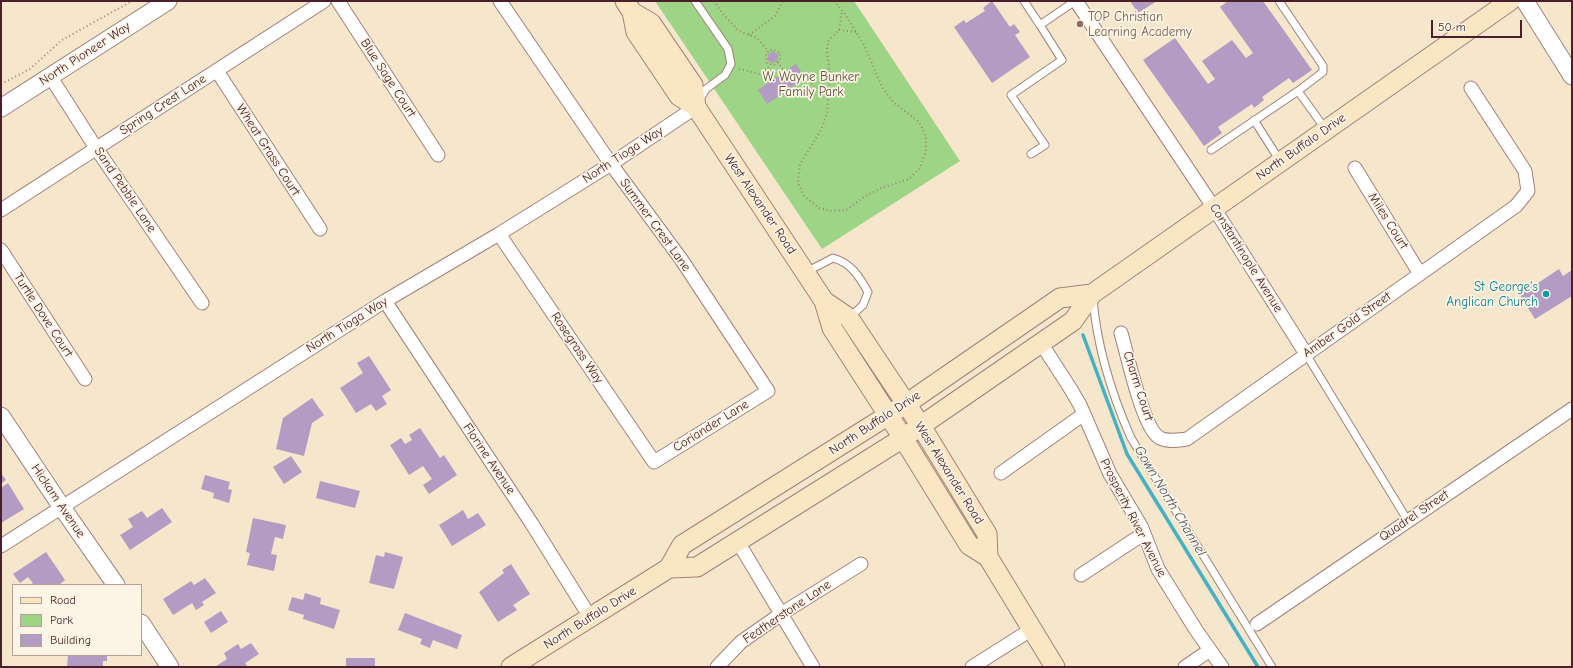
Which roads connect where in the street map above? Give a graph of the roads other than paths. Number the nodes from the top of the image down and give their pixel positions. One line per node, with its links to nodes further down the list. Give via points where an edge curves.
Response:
1 (168, 1): 14 (street, North Pioneer Way)
2 (324, 1): 13 (street, Spring Crest Lane)
3 (338, 1): 25 (street, Blue Sage Court)
4 (500, 1): 27 (street, Summer Crest Lane)
5 (695, 1): 19 (lane, via 728,49 731,64 725,75 706,89)
6 (1024, 1): 12 (lane)
7 (1075, 1): 12 (lane); 29 (street, Constantinople Avenue)
8 (1279, 1): 17 (lane, via 1322,66 1323,72)
9 (1510, 1): 21 (main road, North Buffalo Drive)
10 (1525, 1): 15 (street)
11 (628, 6): 19 (main road, West Alexander Road, via 652,23 693,85)
12 (1040, 25): 24 (lane, via 1062,60 1011,95 1045,145)
13 (217, 70): 22 (street, Spring Crest Lane); 31 (street, Wheat Grass Court)
14 (50, 76): 18 (street, North Pioneer Way); 22 (street, Sand Pebble Lane)
15 (1572, 76)
16 (1471, 88): 35 (street, Amber Gold Street, via 1525,171 1528,191 1516,206)
17 (1298, 91): 20 (lane); 21 (lane)
18 (1, 108)
19 (696, 108): 27 (street, North Tioga Way); 34 (main road, West Alexander Road)
20 (1254, 120): 23 (lane); 26 (lane)
21 (1326, 130): 26 (main road, North Buffalo Drive)
22 (96, 148): 30 (street, Spring Crest Lane); 39 (street, Sand Pebble Lane)
23 (1211, 150)
24 (1031, 154)
25 (438, 155)
26 (1280, 162): 29 (main road, North Buffalo Drive)
27 (611, 164): 32 (street, North Tioga Way); 45 (street, Summer Crest Lane, via 681,259)
28 (1355, 168): 35 (street, Miles Court)
29 (1214, 208): 36 (main road, North Buffalo Drive); 43 (street, Constantinople Avenue)
30 (1, 210)
31 (320, 229)
32 (499, 234): 37 (street, North Tioga Way); 54 (street, Rosegrass Way)
33 (1, 250): 44 (street, Turtle Dove Court)
34 (805, 272): 38 (main road, West Alexander Road); 40 (lane, via 833,258 844,261 860,278 868,292 863,305)
35 (1420, 274): 43 (street, Amber Gold Street)
36 (1092, 294): 42 (main road, North Buffalo Drive, via 1072,321); 46 (main road, North Buffalo Drive, via 1060,298); 80 (lane, via 1095,324 1119,409 1132,438)
37 (385, 301): 56 (street, North Tioga Way); 67 (street, Florine Avenue)
38 (824, 301): 40 (main road, West Alexander Road); 49 (main road, West Alexander Road, via 832,328)
39 (202, 304)
40 (849, 318): 46 (main road, West Alexander Road)
41 (1121, 333): 52 (street, Charm Court, via 1144,413 1152,430)
42 (1041, 343): 48 (street, Prosperity River Avenue); 51 (main road, North Buffalo Drive)
43 (1306, 354): 52 (street, Amber Gold Street, via 1187,439 1167,440); 57 (lane, Constantinople Avenue)
44 (85, 379)
45 (768, 391): 54 (street, Coriander Lane)
46 (906, 404): 49 (main road, North Buffalo Drive); 51 (main road, West Alexander Road)
47 (1572, 409): 57 (street, Quadrel Street)
48 (1084, 414): 55 (street); 58 (street, Prosperity River Avenue, via 1110,474)
49 (889, 415): 53 (main road, West Alexander Road); 63 (main road, North Buffalo Drive, via 682,545)
50 (1, 416): 56 (street, Hickam Avenue)
51 (921, 426): 53 (main road, North Buffalo Drive); 61 (main road, West Alexander Road, via 987,534)
52 (1159, 437)
53 (903, 438): 59 (main road, North Buffalo Drive); 61 (main road, West Alexander Road, via 970,545)
54 (654, 462)
55 (1001, 472)
56 (61, 506): 60 (street, North Tioga Way); 65 (street, Hickam Avenue)
57 (1408, 521): 68 (street, Quadrel Street)
58 (1144, 534): 64 (street); 71 (street, Prosperity River Avenue, via 1158,569)
59 (738, 542): 63 (main road, North Buffalo Drive, via 697,567); 66 (street)
60 (1, 546)
61 (988, 557): 70 (main road, West Alexander Road)
62 (861, 564): 66 (street, Featherstone Lane)
63 (669, 568): 67 (main road, North Buffalo Drive)
64 (1081, 575)
65 (115, 584)
66 (781, 614): 74 (street, Featherstone Lane, via 741,642); 75 (street)
67 (590, 617): 73 (main road, North Buffalo Drive)
68 (1257, 624)
69 (142, 625): 72 (street)
70 (1032, 629): 76 (street); 77 (main road, West Alexander Road)
71 (1210, 650): 78 (street); 79 (street, Prosperity River Avenue)
72 (170, 667)
73 (511, 667)
74 (717, 667)
75 (813, 667)
76 (972, 667)
77 (1055, 667)
78 (1185, 667)
79 (1222, 667)
80 (1272, 667)

